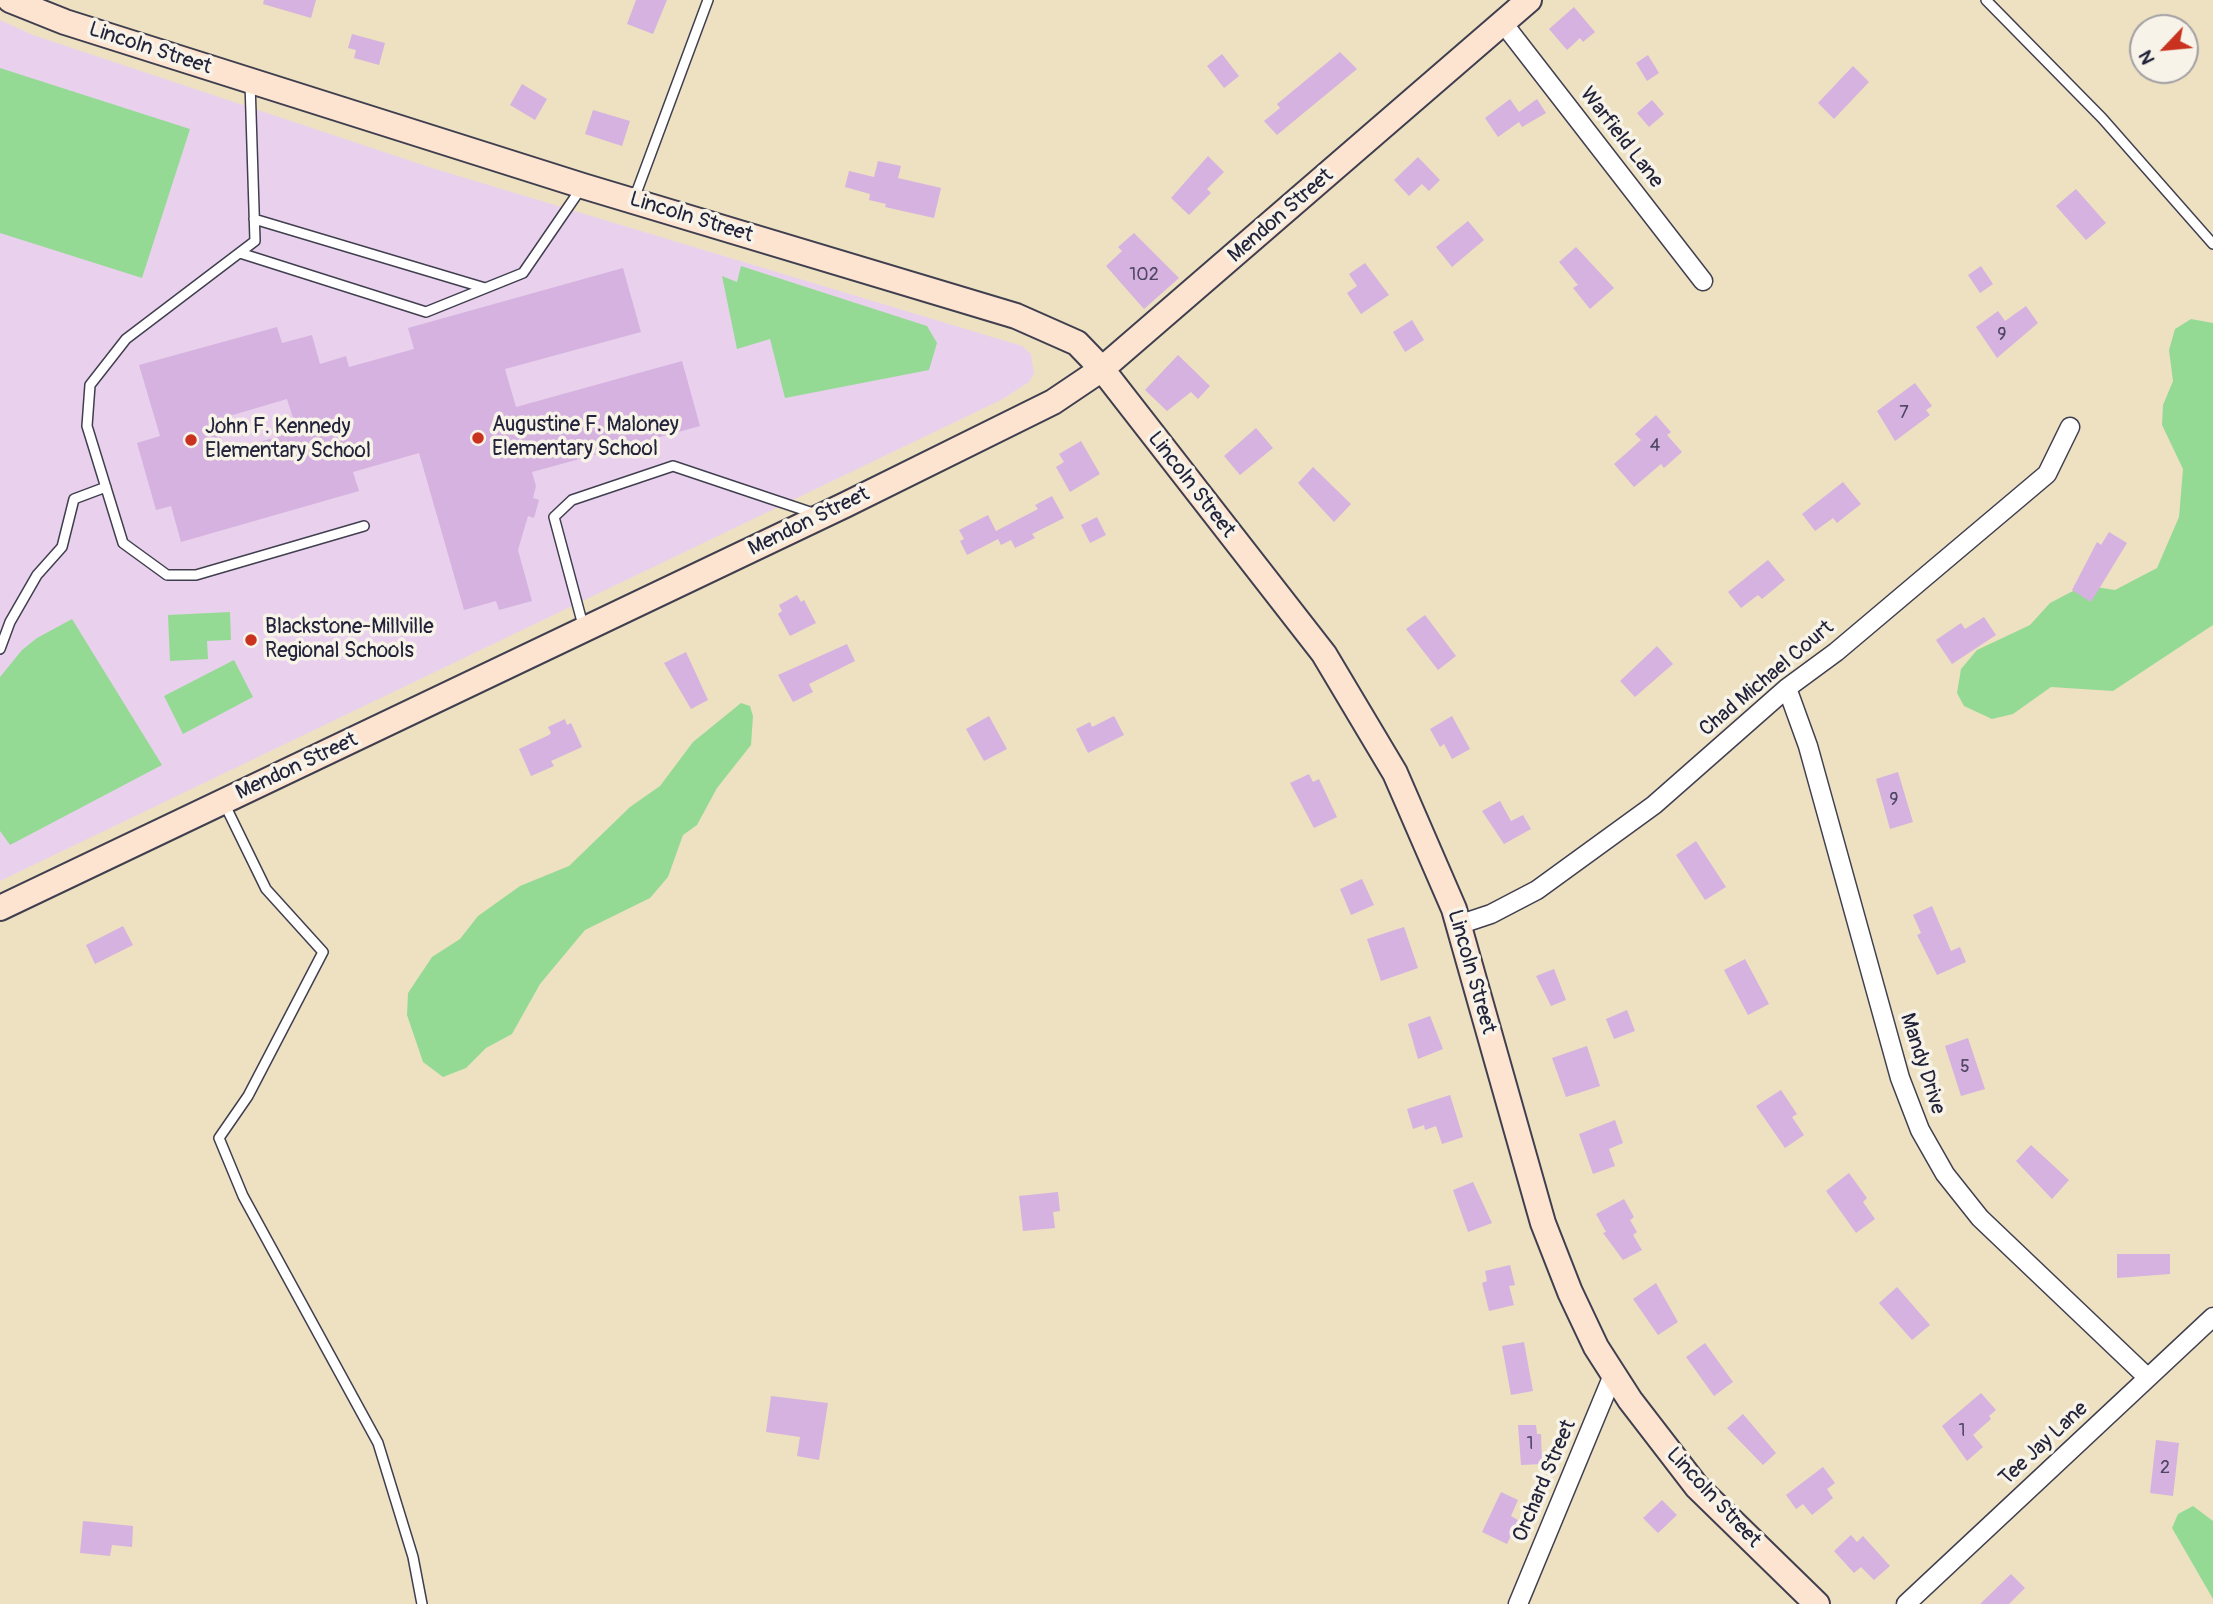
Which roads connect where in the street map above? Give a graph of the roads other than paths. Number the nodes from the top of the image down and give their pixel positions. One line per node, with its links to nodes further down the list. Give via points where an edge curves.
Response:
1 (10, 0): 6 (main road, Lincoln Street)
2 (708, 0): 8 (lane)
3 (1529, 0): 5 (main road, Mendon Street)
4 (1986, 0): 10 (lane, via 2102,118)
5 (1503, 23): 12 (street, Warfield Lane); 14 (main road, Mendon Street)
6 (250, 80): 7 (main road, Lincoln Street); 9 (lane)
7 (583, 186): 8 (main road, Lincoln Street); 13 (lane, via 523,273)
8 (633, 201): 14 (main road, Lincoln Street, via 1016,316 1077,343)
9 (254, 219): 11 (lane, via 255,241); 13 (lane)
10 (2213, 244)
11 (240, 253): 13 (lane, via 426,312); 16 (lane, via 126,339 90,386 87,426)
12 (1703, 281)
13 (485, 288)
14 (1102, 369): 17 (main road, Mendon Street, via 1053,402); 24 (main road, Lincoln Street, via 1346,688 1410,803)
15 (2070, 427): 21 (street, Chad Michael Court, via 2047,474)
16 (106, 487): 18 (lane, via 123,543 167,575 196,575); 20 (lane, via 74,499 62,547 37,575)
17 (822, 516): 19 (main road, Mendon Street); 19 (lane, via 673,466 572,500 554,517)
18 (363, 526)
19 (584, 630): 22 (main road, Mendon Street)
20 (0, 649)
21 (1787, 688): 24 (street, Chad Michael Court, via 1654,805 1537,890); 27 (street, Mandy Drive, via 1808,746 1900,1078 1920,1130 1945,1174 1980,1218)
22 (223, 802): 23 (main road, Mendon Street); 28 (lane, via 266,889 323,952 248,1096 219,1138 243,1196 378,1443 413,1557)
23 (0, 908)
24 (1458, 925): 26 (main road, Lincoln Street, via 1543,1223 1581,1319)
25 (2213, 1317): 27 (street, Tee Jay Lane)
26 (1614, 1376): 29 (street, Orchard Street); 30 (main road, Lincoln Street, via 1697,1487)
27 (2147, 1377): 31 (street, Tee Jay Lane)
28 (422, 1604)
29 (1518, 1604)
30 (1816, 1604)
31 (1906, 1604)

